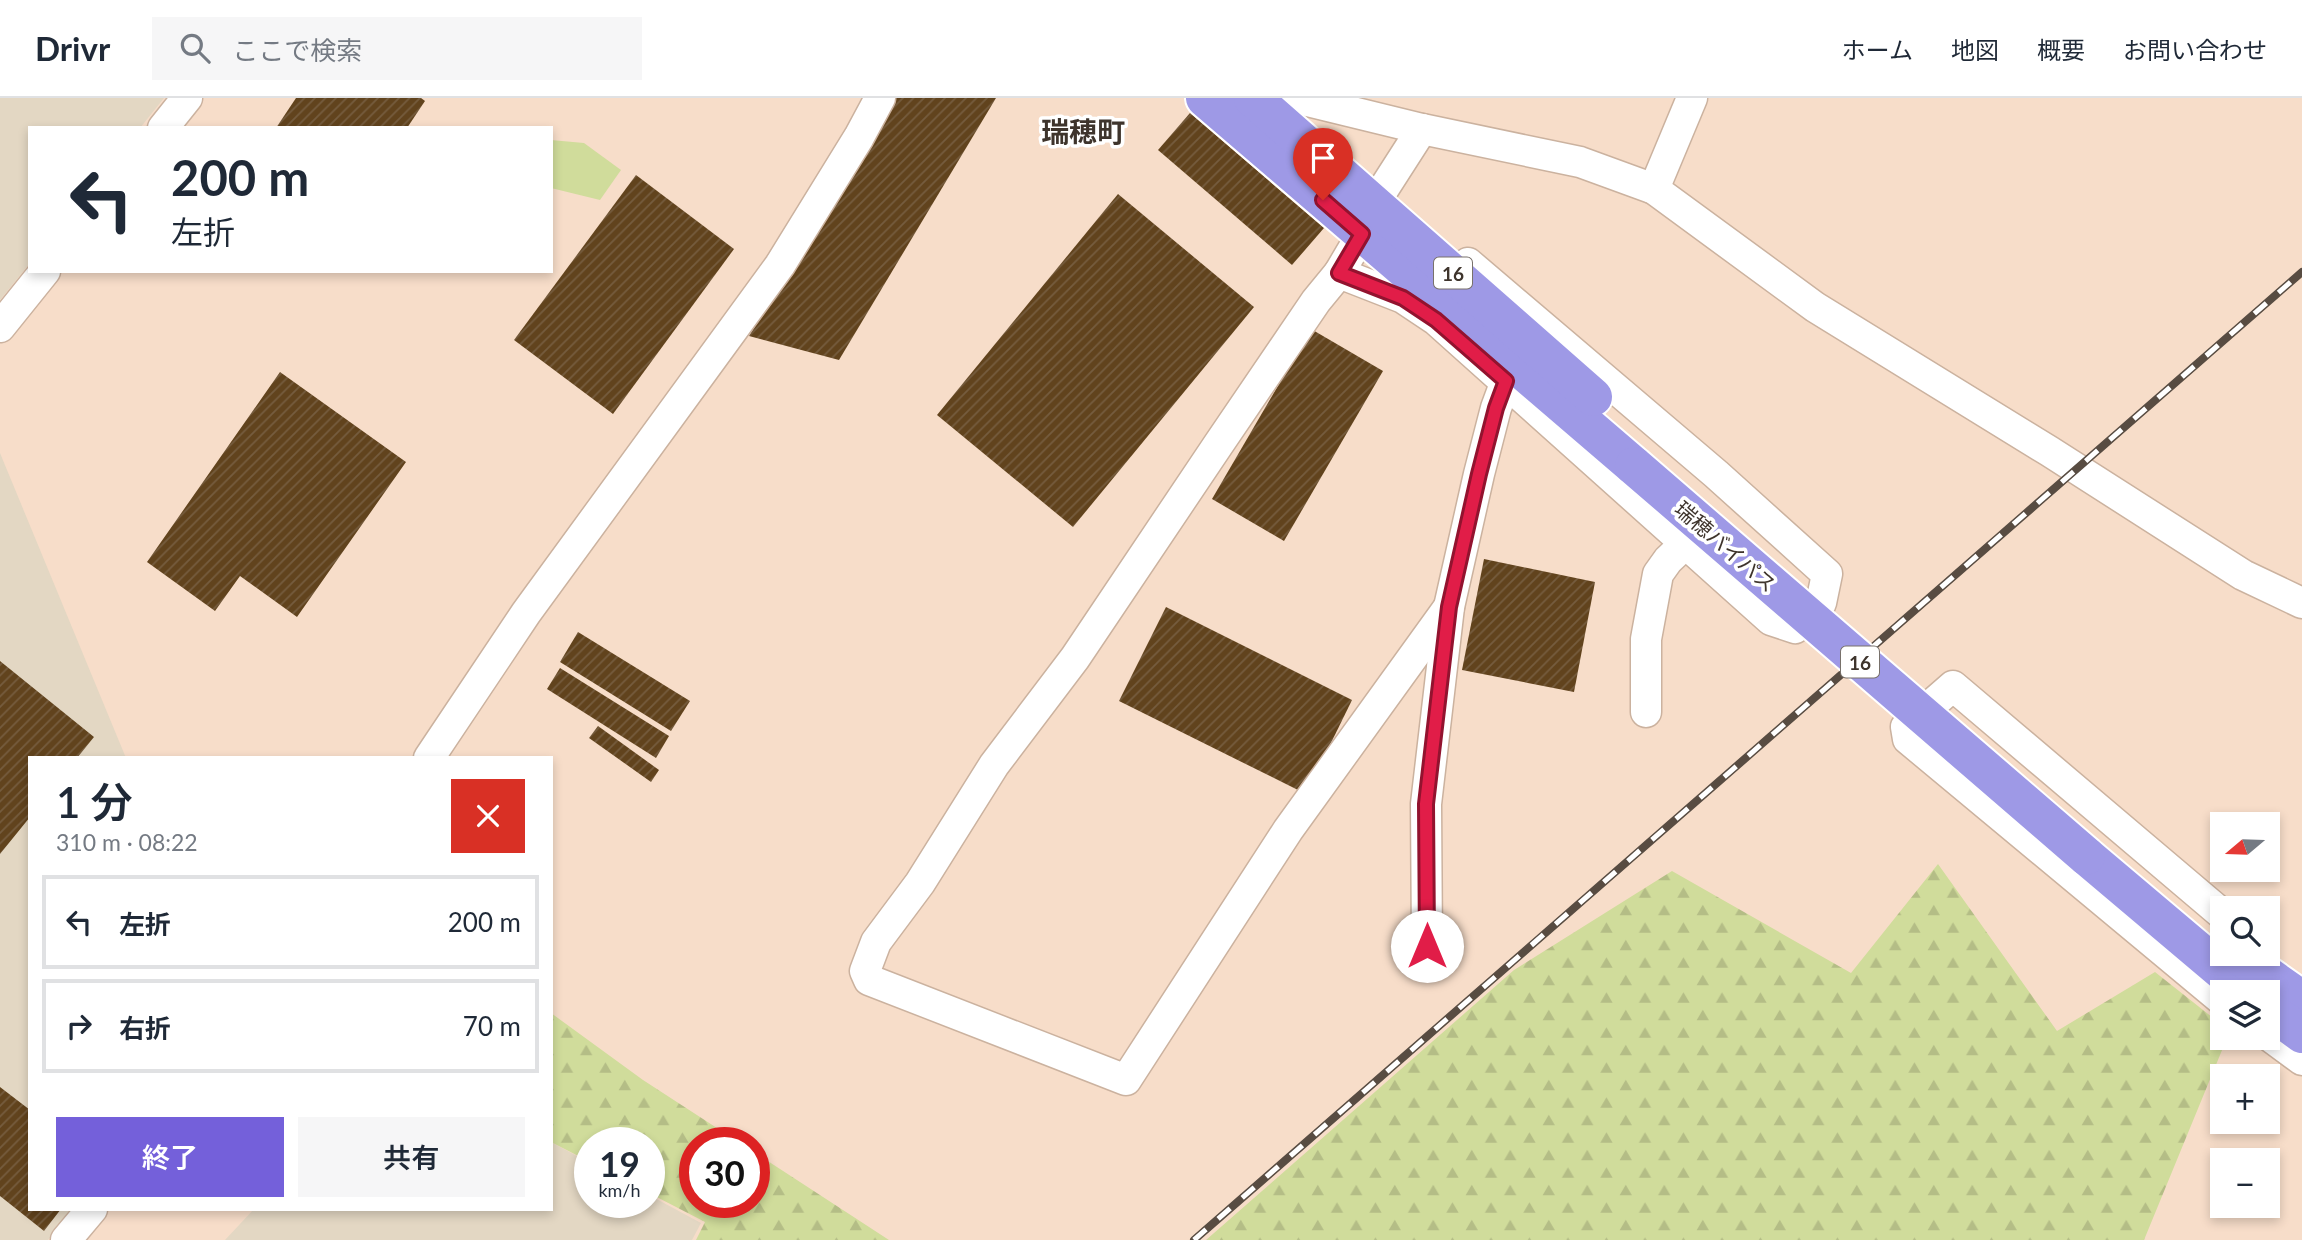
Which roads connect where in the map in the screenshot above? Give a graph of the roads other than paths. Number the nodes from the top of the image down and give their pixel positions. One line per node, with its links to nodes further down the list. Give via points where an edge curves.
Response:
1 (187, 98): 7 (street)
2 (880, 98): 21 (street, via 780,265 526,613)
3 (1205, 98): 11 (highway, 瑞穂バイパス / 16)
4 (1252, 98): 10 (highway, 瑞穂バイパス / 16)
5 (1295, 98): 8 (street)
6 (1692, 98): 9 (street)
7 (165, 126)
8 (1422, 129): 9 (street, via 1580,162); 10 (street)
9 (1654, 189): 18 (street, via 1815,307 2243,575)
10 (1367, 191): 16 (highway, 瑞穂バイパス / 16); 17 (street, via 1520,306 1827,574 1821,603 1795,628 1771,620)
11 (1362, 234): 13 (street); 16 (highway, 瑞穂バイパス / 16)
12 (44, 273): 14 (street)
13 (1339, 273): 15 (street, via 1403,298 1436,320); 19 (street, via 1075,658 994,765 920,883 876,942 866,971 869,980 1126,1080 1288,830)
14 (0, 327)
15 (1506, 381): 17 (street); 19 (street)
16 (1643, 458): 22 (highway, 瑞穂バイパス / 16, bridge)
17 (1686, 543): 20 (street, via 1658,574 1646,639)
18 (2302, 603)
19 (1449, 607): 25 (street, via 1426,804)
20 (1646, 712)
21 (430, 756)
22 (2094, 847): 24 (highway, 瑞穂バイパス / 16); 29 (highway, 瑞穂バイパス / 16)
23 (2210, 904): 30 (street, via 1952,686 1906,727 1909,739)
24 (2210, 933)
25 (1427, 946)
26 (2280, 961): 28 (street)
27 (2254, 966): 31 (highway)
28 (2302, 977)
29 (2234, 980)
30 (2210, 990)
31 (2302, 1000)
32 (2280, 1018): 33 (highway)
33 (2302, 1034)
34 (2280, 1043): 35 (street)
35 (2302, 1059)
36 (90, 1211): 37 (street)
37 (66, 1240)

